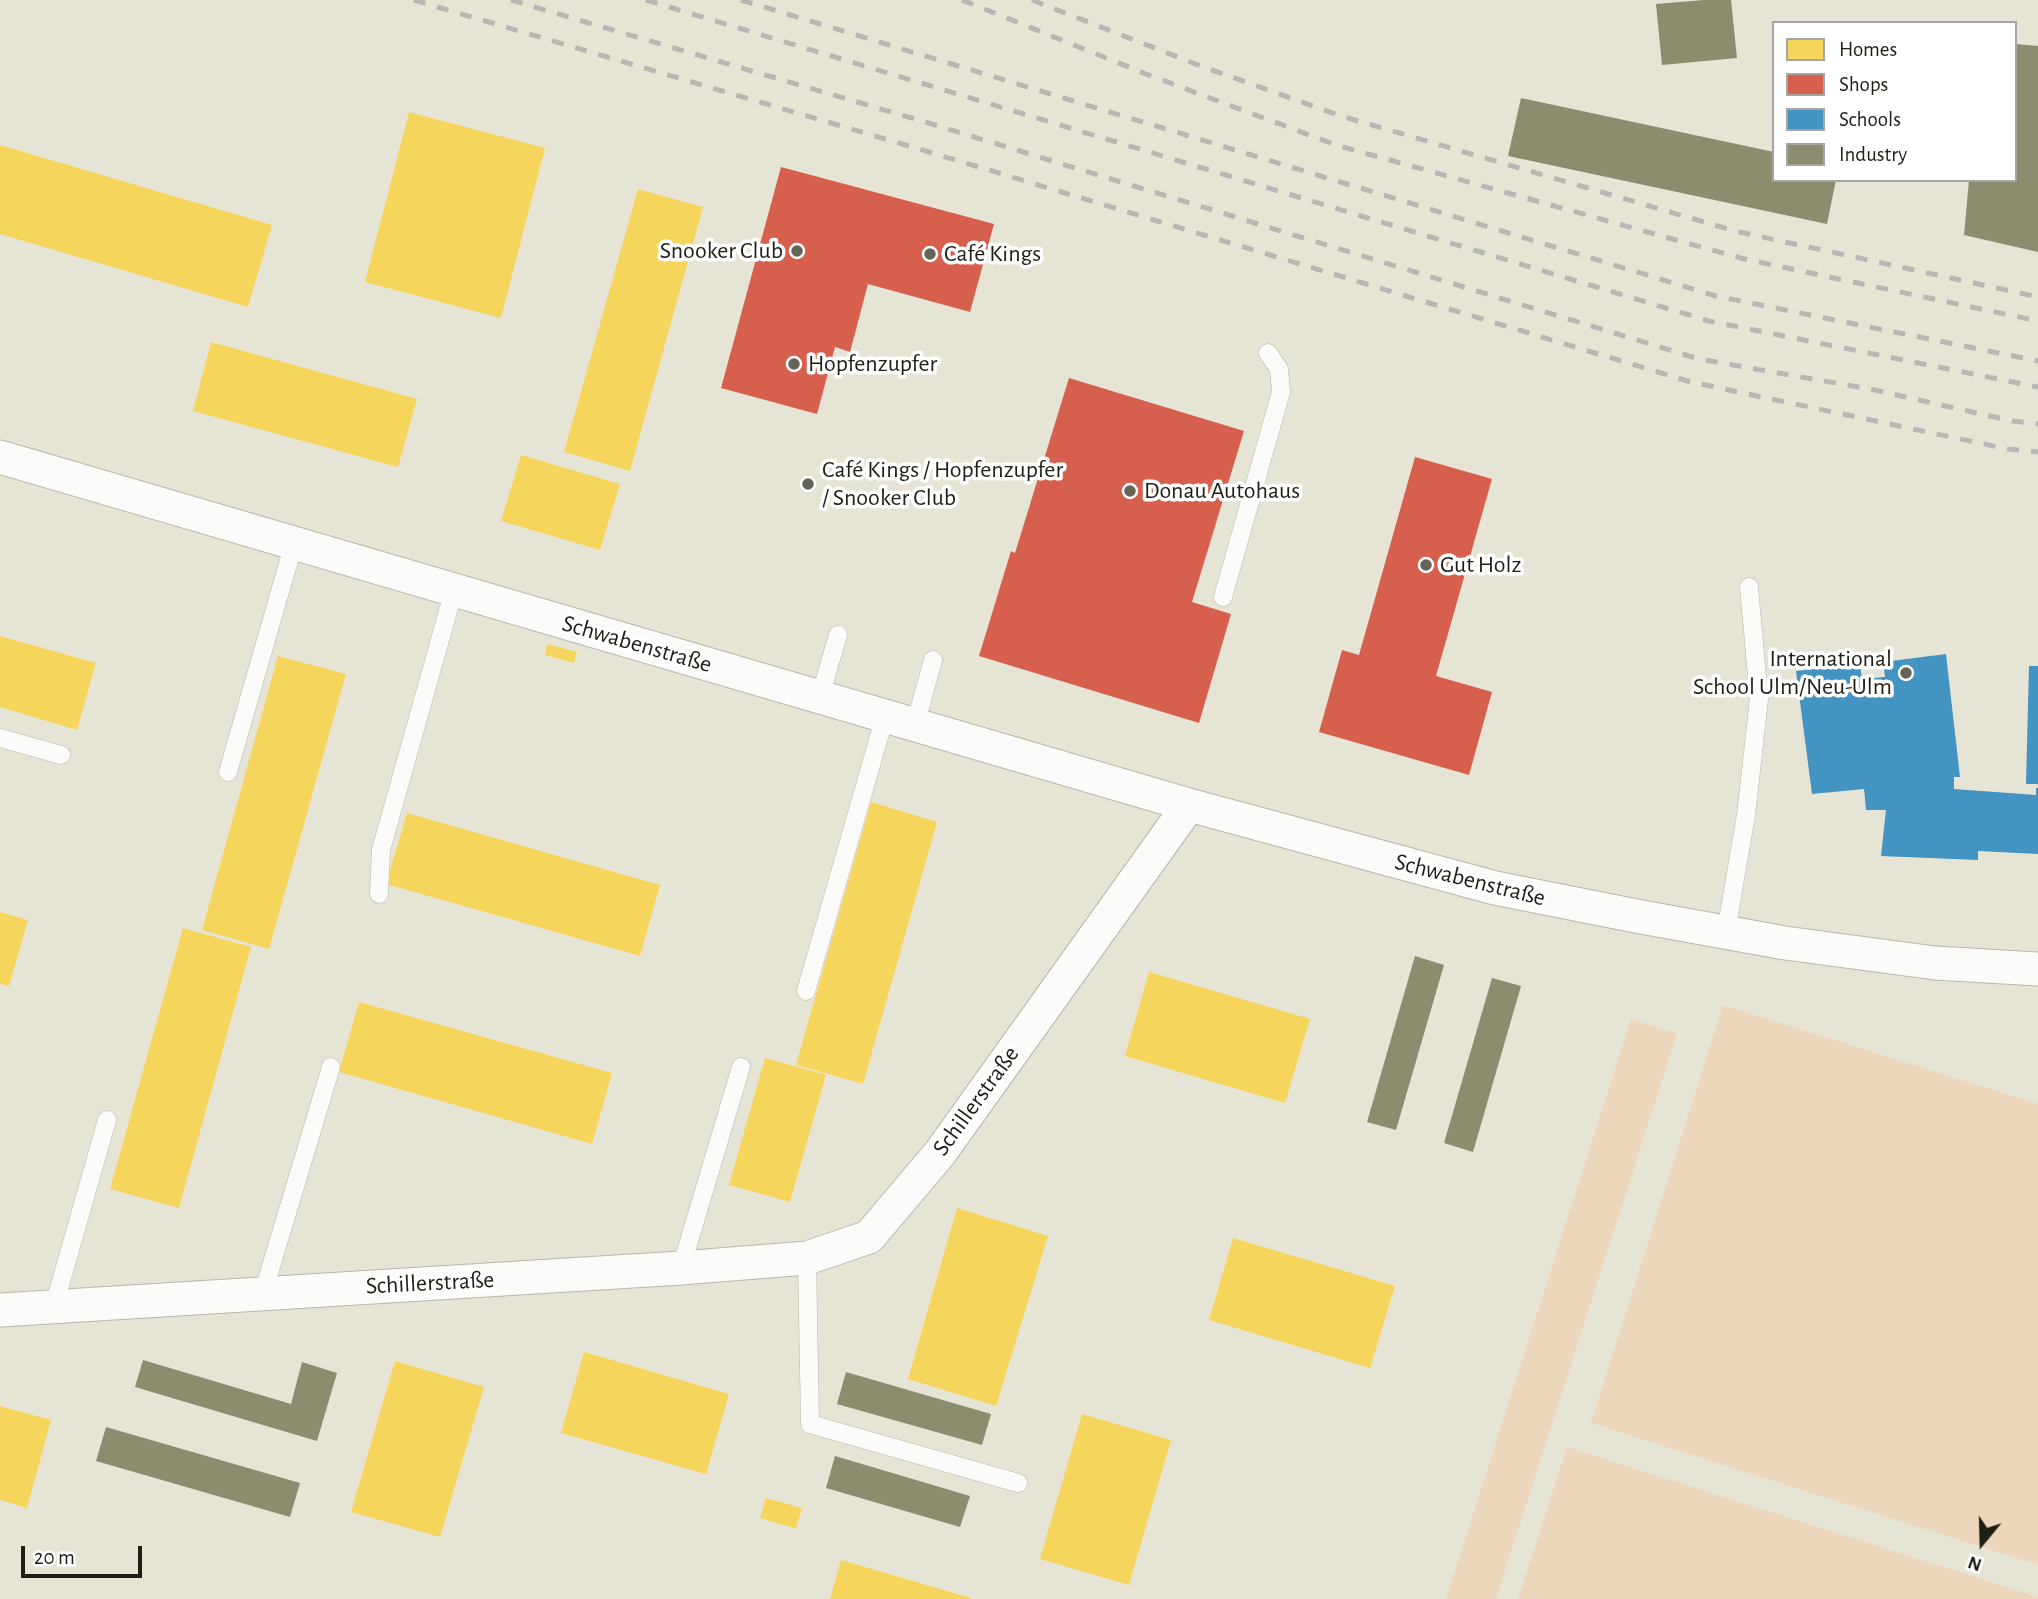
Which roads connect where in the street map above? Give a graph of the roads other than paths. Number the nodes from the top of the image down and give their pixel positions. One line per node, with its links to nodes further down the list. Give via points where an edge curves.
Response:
1 (1268, 353): 6 (lane, via 1279,369 1281,392)
2 (0, 457): 3 (street, Schwabenstraße)
3 (294, 543): 5 (street, Schwabenstraße); 13 (lane)
4 (1749, 587): 16 (lane, via 1759,699)
5 (454, 590): 9 (street, Schwabenstraße); 15 (lane, via 382,850)
6 (1223, 597)
7 (838, 635): 9 (lane)
8 (933, 660): 10 (lane)
9 (820, 697): 10 (street, Schwabenstraße)
10 (900, 721): 14 (street, Schwabenstraße); 18 (lane)
11 (0, 738): 12 (lane)
12 (61, 755)
13 (228, 772)
14 (1189, 805): 16 (street, Schwabenstraße, via 1495,888); 22 (street, Schillerstraße, via 931,1164 869,1237)
15 (379, 894)
16 (1726, 932): 17 (street, Schwabenstraße, via 1935,963)
17 (2038, 969)
18 (806, 991)
19 (331, 1067): 24 (lane)
20 (741, 1067): 23 (lane)
21 (107, 1120): 25 (lane)
22 (807, 1258): 23 (street, Schillerstraße); 27 (lane, via 810,1423)
23 (681, 1268): 24 (street, Schillerstraße)
24 (263, 1293): 25 (street, Schillerstraße)
25 (54, 1306): 26 (street, Schillerstraße)
26 (0, 1310)
27 (1018, 1483)

